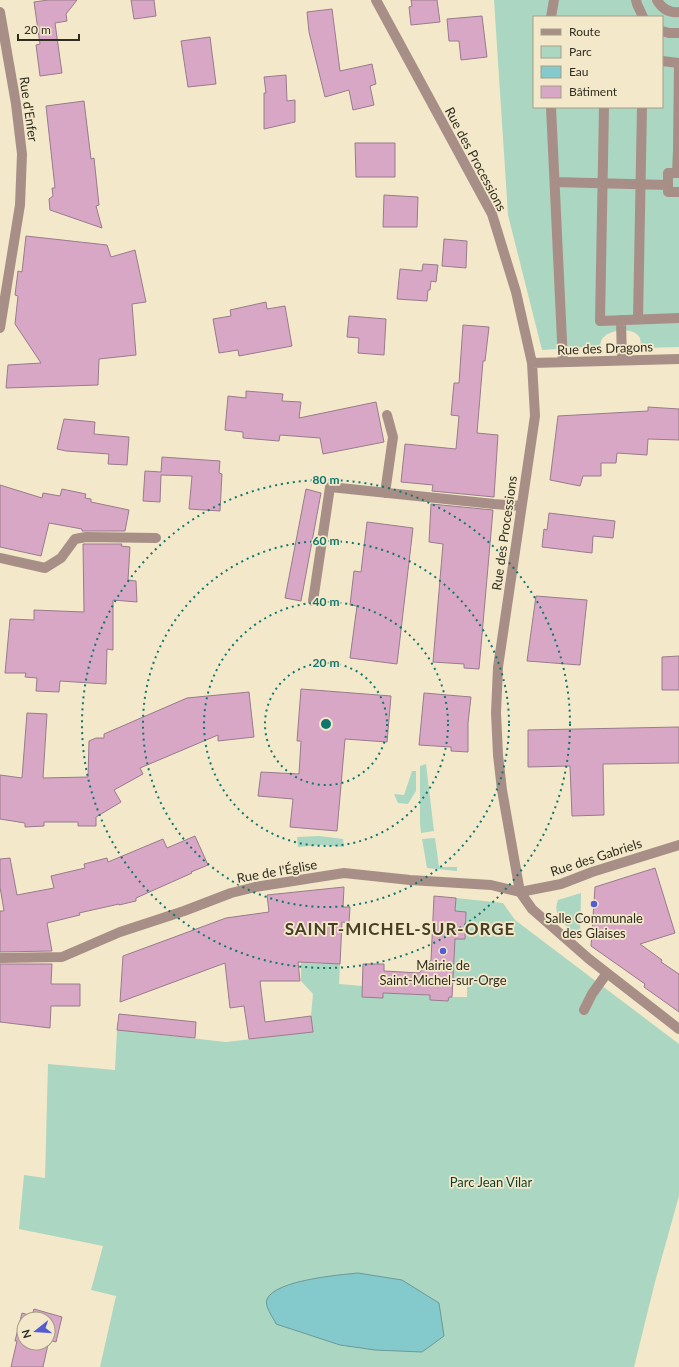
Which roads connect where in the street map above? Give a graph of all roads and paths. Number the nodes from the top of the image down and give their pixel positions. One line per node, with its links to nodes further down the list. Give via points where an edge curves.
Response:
1 (376, 0): 30 (street, Rue des Processions, via 492,214 516,292)
2 (554, 0): 7 (street)
3 (636, 0): 8 (street)
4 (657, 0): 6 (street, via 667,11)
5 (0, 12): 26 (street, Rue d'Enfer, via 22,154 20,205)
6 (679, 12)
7 (551, 16)
8 (643, 16)
9 (663, 31): 10 (street)
10 (679, 33)
11 (663, 61): 12 (street)
12 (679, 63): 16 (street)
13 (552, 108): 18 (street)
14 (604, 108): 19 (street)
15 (642, 108): 20 (street)
16 (678, 150): 17 (street)
17 (678, 173): 21 (street, via 668,173)
18 (555, 182): 19 (street); 29 (street)
19 (602, 183): 20 (street); 24 (street, via 600,321)
20 (640, 184): 21 (street); 25 (street)
21 (668, 185): 22 (street, via 668,192)
22 (679, 192)
23 (679, 318): 25 (street)
24 (621, 320): 25 (street); 28 (street)
25 (638, 320)
26 (0, 328)
27 (679, 359): 28 (street, Rue des Dragons)
28 (622, 360): 29 (street, Rue des Dragons)
29 (563, 362): 30 (street, Rue des Dragons)
30 (532, 363): 33 (street, Rue des Processions, via 535,416)
31 (387, 415): 32 (street, via 392,437)
32 (385, 493): 33 (street); 36 (street, via 330,487)
33 (521, 506): 38 (street, Rue des Processions, via 498,667 496,713 502,790)
34 (156, 538): 35 (street, via 75,539 61,558 45,568)
35 (0, 558)
36 (313, 601)
37 (679, 845): 38 (street, Rue des Gabriels, via 561,884)
38 (520, 892): 39 (street, Rue de l'Église, via 491,885 344,873 255,886 120,932 62,957); 40 (street, Rue des Processions, via 532,909)
39 (0, 958)
40 (607, 972): 41 (street); 42 (street, Rue des Processions)
41 (584, 1010)
42 (679, 1029)

